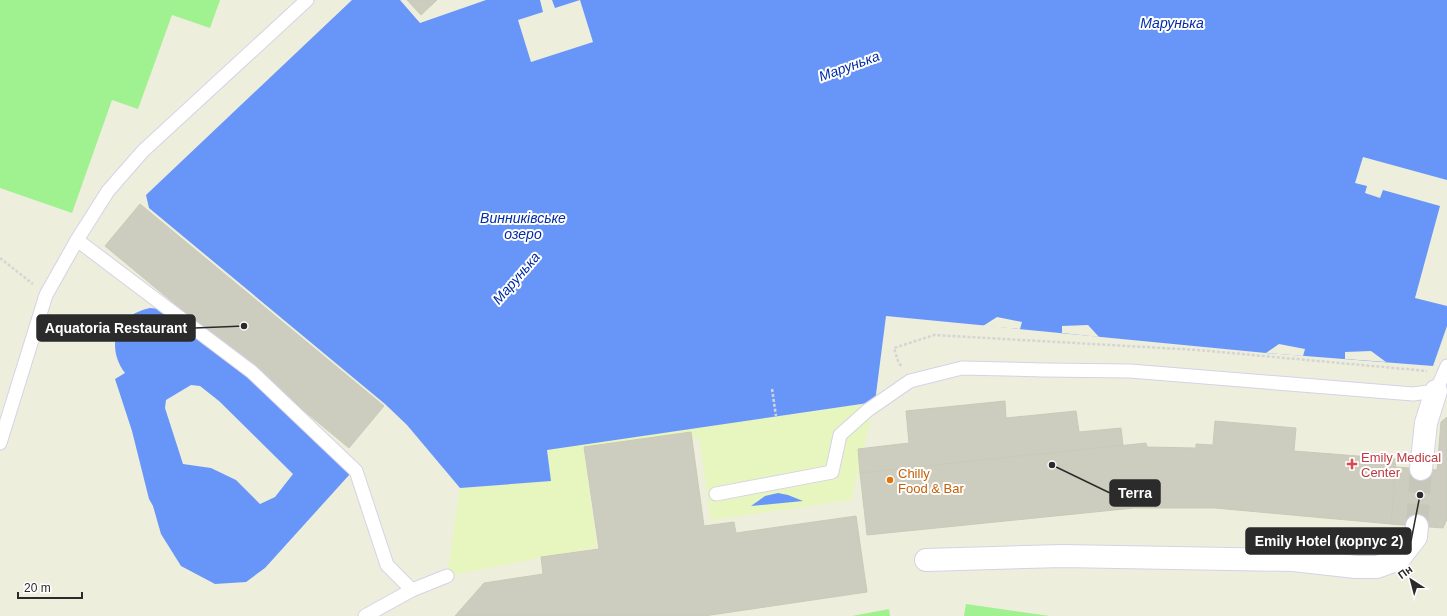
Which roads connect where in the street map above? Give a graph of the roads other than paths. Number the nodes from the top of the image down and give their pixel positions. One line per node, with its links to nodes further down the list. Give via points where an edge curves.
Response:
1 (307, 0): 2 (lane, via 143,150 108,191)
2 (77, 240): 5 (lane, via 46,295); 11 (lane, via 252,372 356,471 387,565)
3 (1447, 366): 4 (lane)
4 (1435, 381): 6 (street, via 1426,423); 7 (lane, via 1413,394 1130,371 962,368 910,381 868,410 840,435 832,472)
5 (0, 443)
6 (1421, 469)
7 (716, 494)
8 (1417, 526): 9 (street, via 1416,537 1399,559 1377,567 1293,560 1070,556)
9 (926, 560)
10 (447, 576): 11 (lane)
11 (412, 590): 12 (lane)
12 (365, 616)

